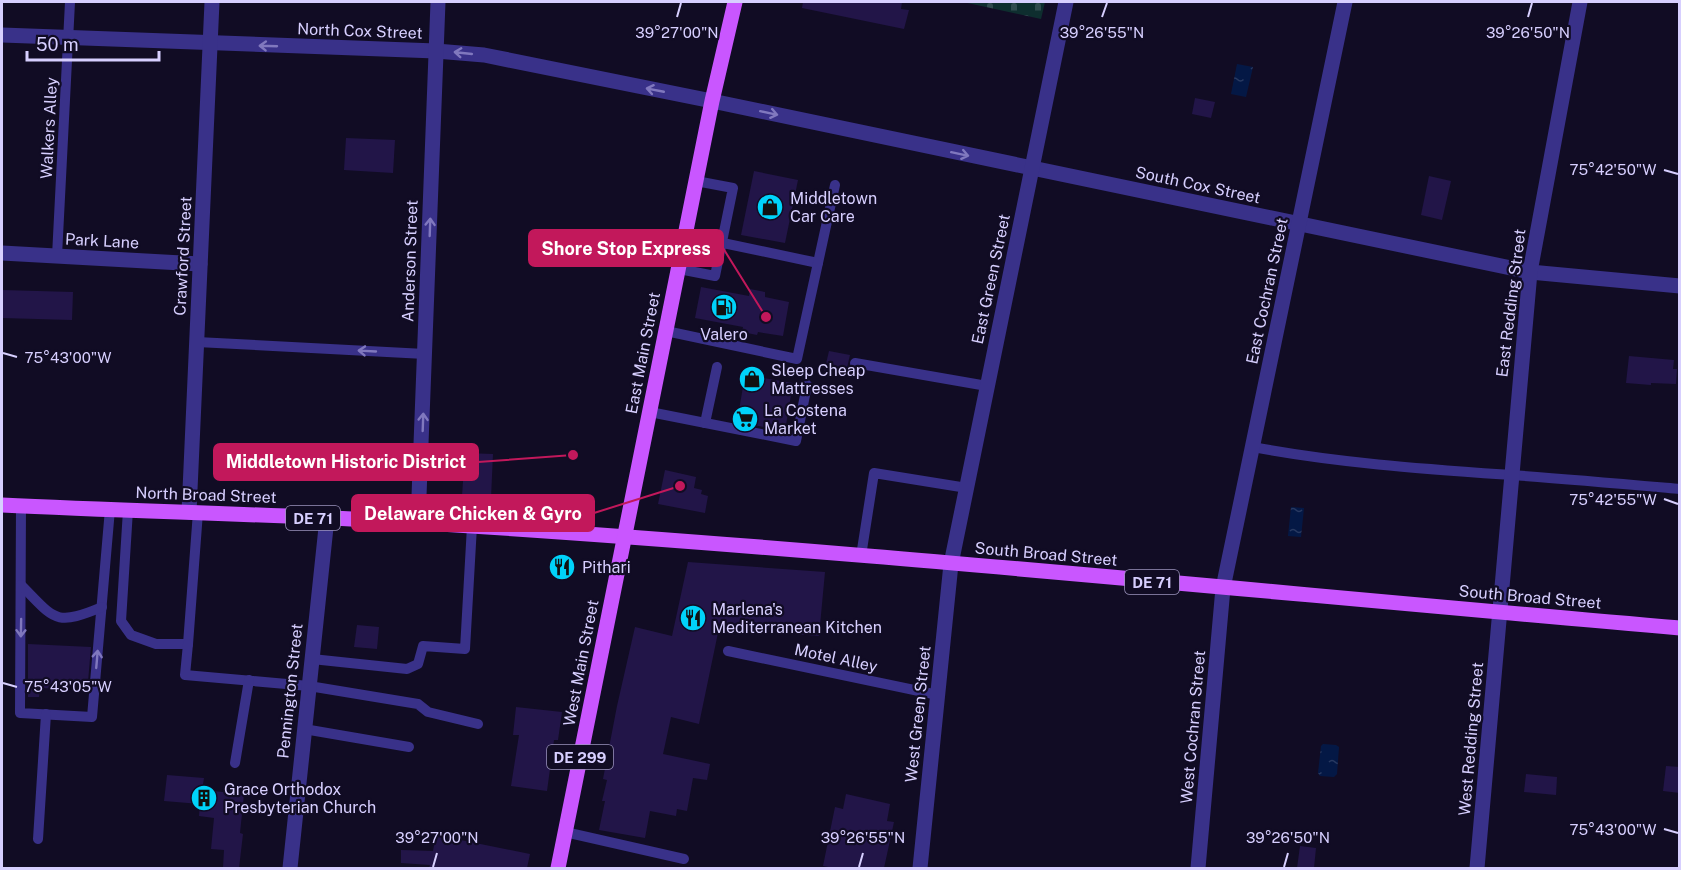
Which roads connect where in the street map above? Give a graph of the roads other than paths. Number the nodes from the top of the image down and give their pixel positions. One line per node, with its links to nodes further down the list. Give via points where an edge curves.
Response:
1 (70, 2): 9 (lane, Walkers Alley)
2 (212, 2): 10 (street, Crawford Street)
3 (438, 2): 11 (street, Anderson Street)
4 (735, 2): 12 (main road, East Main Street / DE 299)
5 (1066, 2): 13 (street, East Green Street)
6 (1345, 2): 16 (street, East Cochran Street)
7 (1580, 2): 24 (street, East Redding Street)
8 (2, 35): 9 (street, North Cox Street)
9 (68, 38): 10 (street, North Cox Street); 20 (lane, Walkers Alley)
10 (210, 44): 11 (street, North Cox Street, one-way to 10); 22 (street, Crawford Street)
11 (436, 51): 12 (street, North Cox Street, one-way to 11, via 483,55); 28 (street, Anderson Street, one-way to 11)
12 (712, 101): 13 (street, South Cox Street, one-way to 13); 14 (main road, East Main Street / DE 299)
13 (1032, 169): 16 (street, South Cox Street); 32 (street, East Green Street)
14 (696, 181): 17 (main road, East Main Street / DE 299); 18 (lane, via 733,188)
15 (835, 185): 21 (lane)
16 (1299, 224): 24 (street, South Cox Street); 35 (street, East Cochran Street)
17 (685, 235): 18 (lane); 23 (main road, East Main Street / DE 299)
18 (722, 243): 21 (lane); 23 (lane, via 715,276)
19 (2, 253): 20 (street, Park Lane)
20 (57, 256): 22 (street, Park Lane)
21 (818, 263): 26 (lane, via 797,358)
22 (200, 264): 27 (street, Crawford Street)
23 (678, 269): 26 (main road, East Main Street / DE 299)
24 (1530, 272): 25 (street, South Cox Street); 36 (street, East Redding Street)
25 (1680, 286)
26 (666, 331): 33 (main road, East Main Street / DE 299)
27 (196, 342): 28 (lane, one-way to 27); 43 (street, Crawford Street)
28 (425, 354): 45 (street, Anderson Street, one-way to 28)
29 (855, 363): 32 (lane)
30 (717, 367): 34 (lane)
31 (807, 385): 34 (lane, via 796,441)
32 (987, 386): 37 (street, East Green Street)
33 (650, 412): 34 (lane); 47 (main road, East Main Street / DE 299)
34 (705, 423)
35 (1253, 447): 36 (lane, via 1435,470); 51 (street, East Cochran Street)
36 (1512, 475): 38 (lane); 53 (street, East Redding Street)
37 (967, 488): 48 (lane, via 874,473); 49 (street, East Green Street)
38 (1680, 489)
39 (2, 505): 40 (main road, North Broad Street / DE 71)
40 (21, 506): 41 (main road, North Broad Street / DE 71); 50 (lane)
41 (111, 509): 42 (main road, North Broad Street / DE 71); 52 (lane)
42 (128, 510): 43 (main road, North Broad Street / DE 71); 55 (lane, via 121,621 131,635 156,644)
43 (193, 512): 44 (main road, North Broad Street / DE 71); 55 (lane)
44 (327, 518): 45 (main road, North Broad Street / DE 71); 57 (street, Pennington Street)
45 (418, 522): 46 (main road, North Broad Street / DE 71)
46 (472, 526): 47 (main road, North Broad Street / DE 71); 57 (lane, via 465,649 423,646 418,664 407,669)
47 (625, 536): 48 (main road, South Broad Street / DE 71); 66 (main road, West Main Street / DE 299)
48 (861, 556): 49 (main road, South Broad Street / DE 71)
49 (951, 564): 51 (main road, South Broad Street / DE 71); 60 (street, West Green Street)
50 (21, 585): 52 (lane, via 51,615 64,619); 61 (lane, one-way to 61, via 20,713)
51 (1223, 588): 53 (main road, South Broad Street / DE 71); 72 (street, West Cochran Street)
52 (102, 608): 61 (lane, one-way to 52, via 92,717)
53 (1500, 612): 54 (main road, South Broad Street / DE 71); 73 (street, West Redding Street)
54 (1680, 628)
55 (188, 644): 58 (lane, via 185,675)
56 (728, 651): 60 (lane, Motel Alley)
57 (312, 659): 59 (street, Pennington Street)
58 (249, 680): 59 (lane); 65 (lane)
59 (309, 686): 62 (lane, via 418,704 428,712); 63 (street, Pennington Street)
60 (938, 694): 71 (street, West Green Street)
61 (46, 714): 67 (lane)
62 (478, 724)
63 (304, 729): 64 (lane); 69 (street, Pennington Street)
64 (409, 747)
65 (235, 763)
66 (565, 832): 68 (lane); 70 (main road, West Main Street / DE 299)
67 (38, 838)
68 (684, 859)
69 (290, 868)
70 (558, 868)
71 (920, 868)
72 (1198, 868)
73 (1477, 868)

